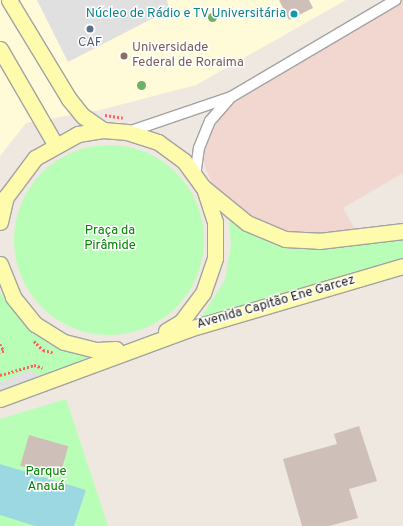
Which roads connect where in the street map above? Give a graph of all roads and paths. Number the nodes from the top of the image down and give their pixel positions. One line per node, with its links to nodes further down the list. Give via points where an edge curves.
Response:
1 (9, 0): 5 (street, via 69,99)
2 (396, 0): 4 (street)
3 (0, 49): 9 (street)
4 (231, 97): 6 (street); 10 (street, via 210,121 199,148)
5 (83, 116): 6 (path, via 116,115); 7 (street)
6 (144, 127): 8 (street)
7 (104, 130): 8 (street, Avenida Capitão Ene Garcez); 9 (street, Avenida Capitão Ene Garcez, via 78,134)
8 (128, 132): 10 (street, Avenida Capitão Ene Garcez, via 158,142 184,161)
9 (55, 144): 11 (street, Avenida Capitão Ene Garcez, via 18,176)
10 (199, 181): 13 (street, Avenida Capitão Ene Garcez, via 247,223 285,240 319,241); 17 (street, Avenida Capitão Ene Garcez, via 215,222 215,258 204,293 181,322)
11 (3, 201): 12 (street, Avenida Capitão Ene Garcez)
12 (0, 222)
13 (403, 231)
14 (0, 264): 19 (street, Avenida Capitão Ene Garcez, via 13,297 35,324 64,342 97,350)
15 (403, 266): 17 (street, Avenida Capitão Ene Garcez)
16 (28, 334): 21 (path, via 43,350)
17 (150, 342): 19 (street, Avenida Capitão Ene Garcez)
18 (0, 344): 20 (path, via 4,351)
19 (131, 348): 24 (street, Avenida Capitão Ene Garcez)
20 (0, 353)
21 (62, 355)
22 (46, 369): 23 (path, via 34,365)
23 (0, 375)
24 (0, 399)

